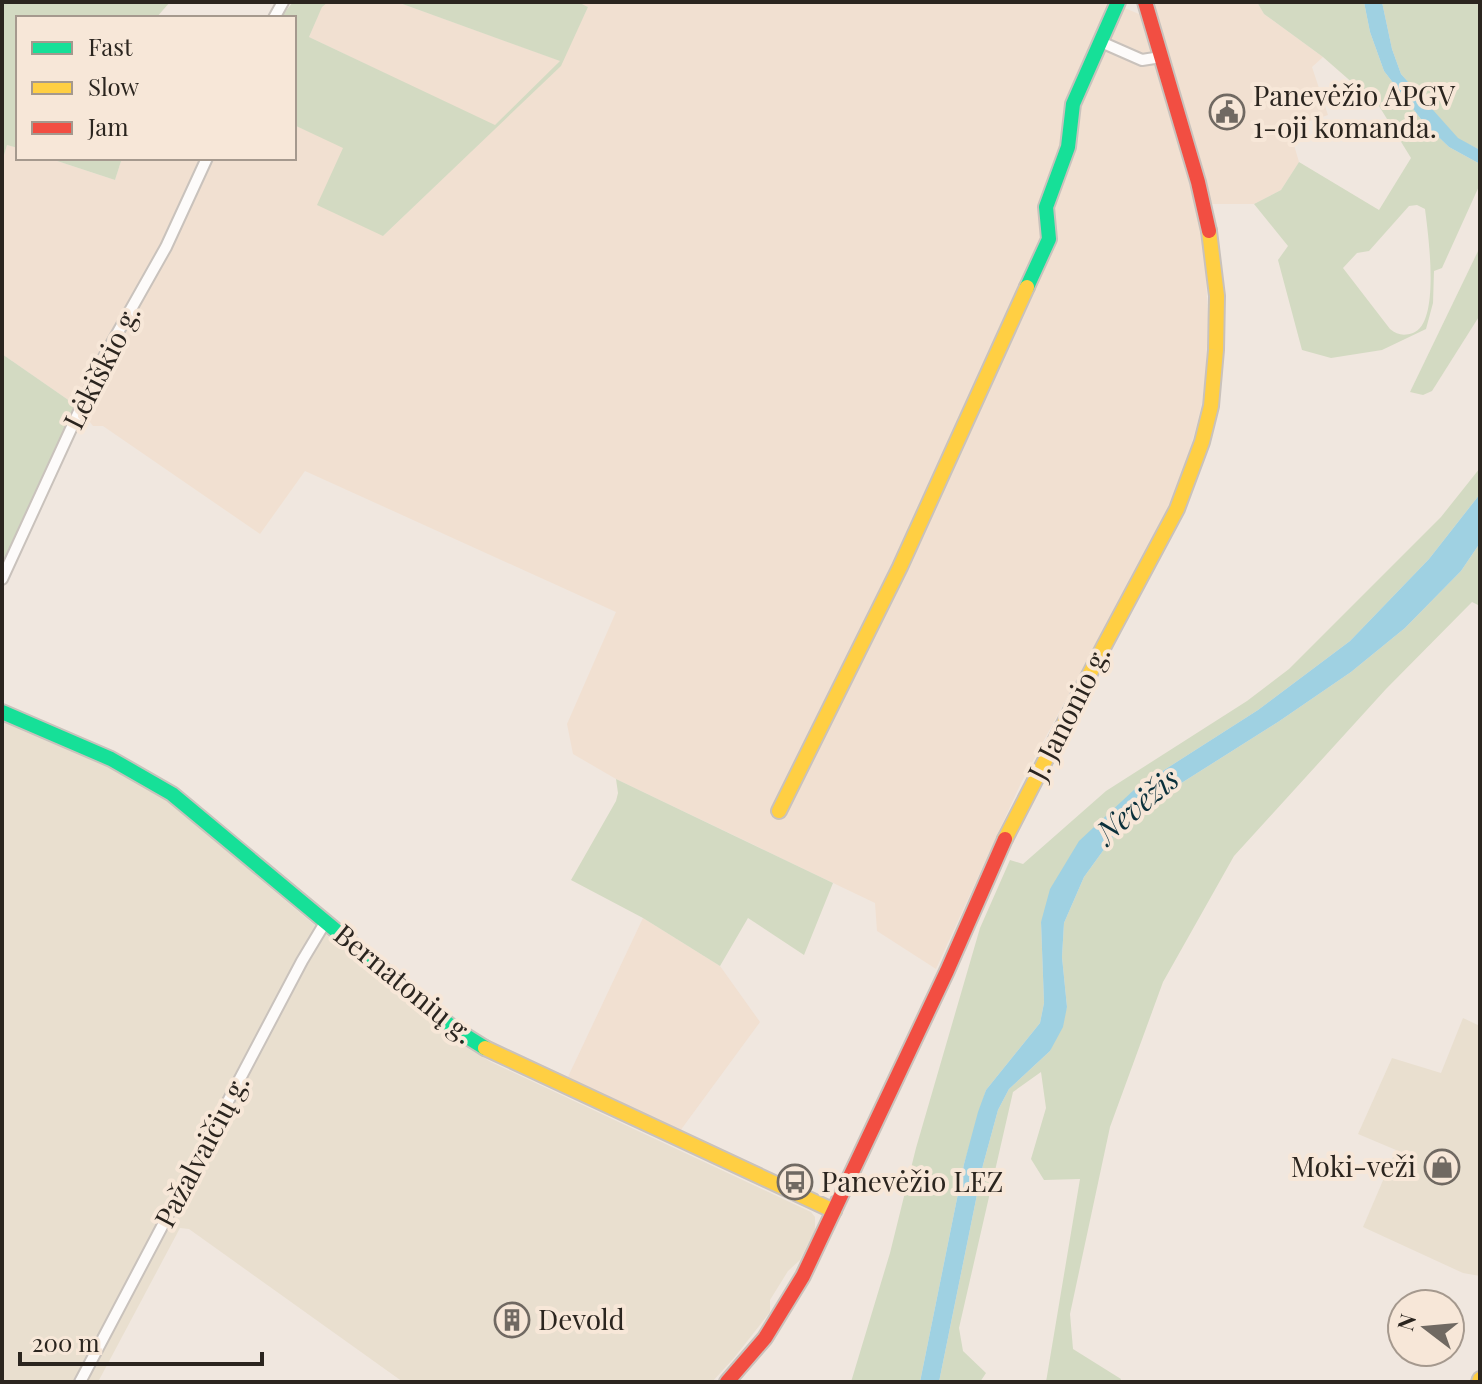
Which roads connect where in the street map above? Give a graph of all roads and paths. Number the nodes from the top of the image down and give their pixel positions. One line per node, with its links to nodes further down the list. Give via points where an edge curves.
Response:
1 (1118, 2): 3 (street)
2 (1145, 2): 4 (street, J. Janonio g.)
3 (1101, 42): 4 (street, via 1142,60); 8 (street, via 1073,104 1068,147 1046,207 1049,239 885,599)
4 (1161, 57): 10 (street, J. Janonio g., via 1213,254 1215,371 1202,442 1177,509 1012,824)
5 (206, 160): 6 (street, Lėkiškio g., via 166,247 104,357)
6 (2, 579)
7 (2, 712): 9 (street, Bernatonių g., via 153,780)
8 (779, 811)
9 (326, 921): 10 (street, Bernatonių g., via 470,1040); 11 (street, Pažalvaičių g.)
10 (834, 1211): 12 (street, J. Janonio g., via 765,1338)
11 (80, 1382)
12 (727, 1382)

